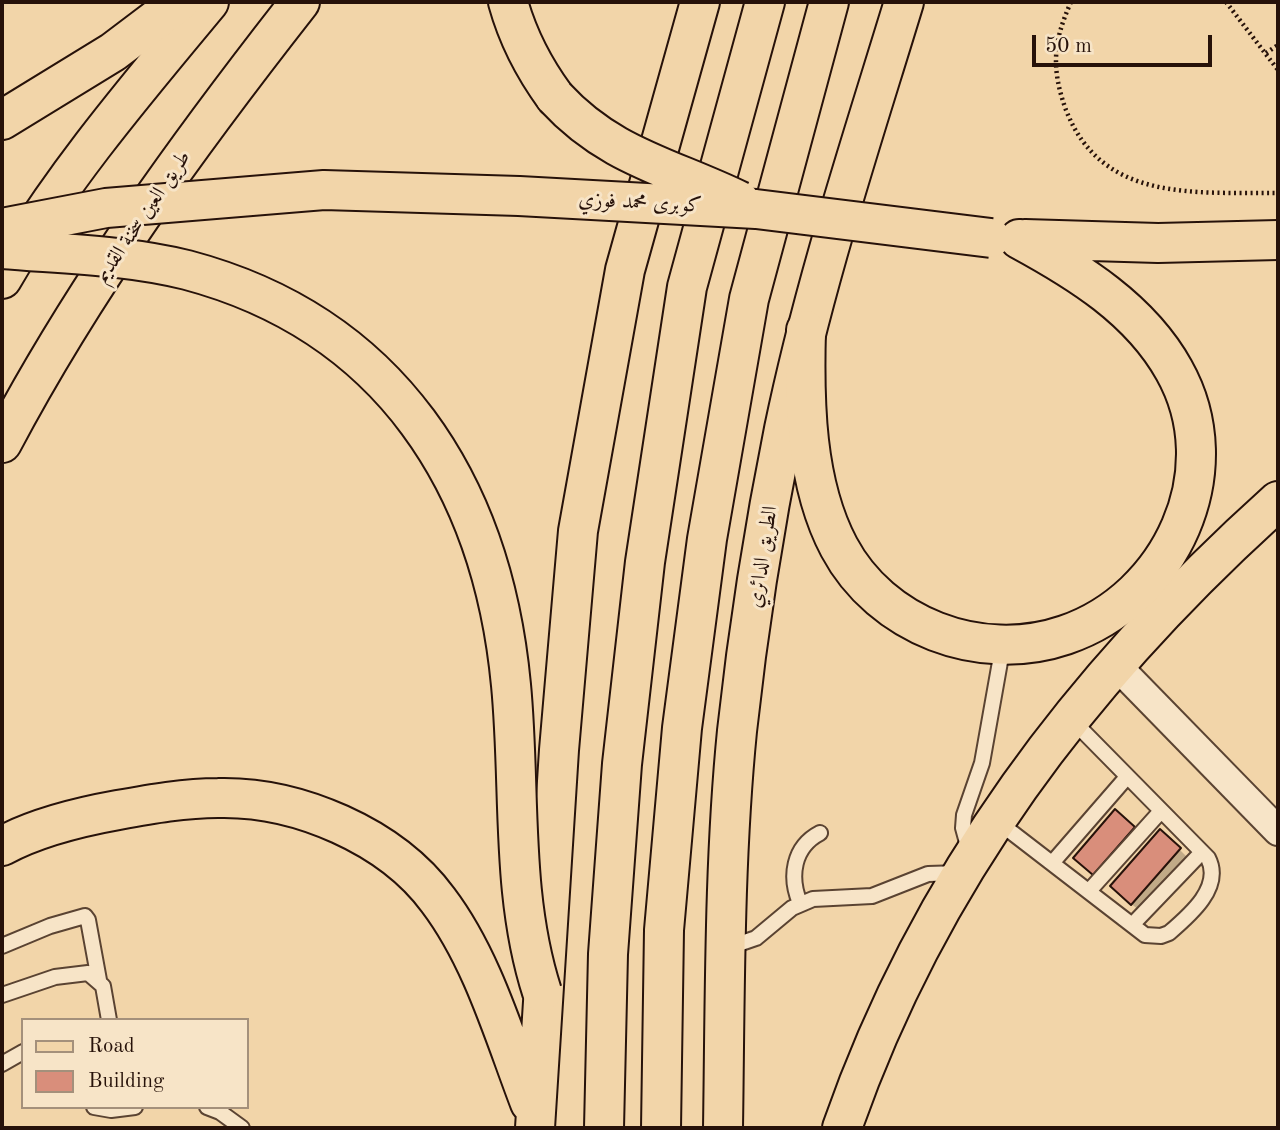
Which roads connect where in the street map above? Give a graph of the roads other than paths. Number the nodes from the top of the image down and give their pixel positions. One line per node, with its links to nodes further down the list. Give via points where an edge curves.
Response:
1 (179, 2): 9 (main road, via 103,59)
2 (209, 2): 15 (main road, via 97,138)
3 (300, 2): 17 (main road, طريق العين سخنة القديم, via 213,114 132,232 44,367)
4 (508, 2): 10 (main road, bridge, via 516,33 534,67 578,122 619,150)
5 (700, 2): 37 (main road, via 625,270 578,531)
6 (765, 2): 45 (main road, via 687,287 645,562 622,764 610,927)
7 (829, 2): 46 (main road, via 749,299 707,539 682,728 665,917)
8 (904, 2): 16 (main road, الطريق الدائري)
9 (2, 120)
10 (756, 209): 11 (main road, كوبرى محمد فوزي, bridge, via 324,190 132,204); 12 (main road, كوبرى محمد فوزي, bridge, via 954,236)
11 (2, 228)
12 (1019, 239): 13 (main road, كوبرى محمد فوزي); 19 (main road, via 1079,272 1131,315 1173,368 1186,394 1197,451 1190,509 1175,542 1129,599 1066,635 1031,644)
13 (1278, 240)
14 (2, 249): 37 (main road, bridge, via 187,270 249,292 310,323 345,348 378,377 433,443 474,519 499,601 511,686 523,912)
15 (2, 279)
16 (806, 330): 19 (main road, via 806,402 816,475 828,522 851,568 887,605 920,626 957,639); 35 (main road, الطريق الدائري, via 781,445 737,731)
17 (2, 443)
18 (1278, 501): 20 (main road)
19 (1003, 644): 30 (lane, via 982,764 964,815)
20 (1114, 663): 21 (main road); 25 (street)
21 (1070, 718): 22 (lane); 24 (main road)
22 (1126, 778): 23 (lane); 29 (lane)
23 (1161, 811): 28 (lane); 31 (lane)
24 (995, 820): 29 (lane); 30 (main road)
25 (1278, 831)
26 (820, 833): 32 (lane, via 807,841 796,860 794,882)
27 (2, 846): 43 (main road, via 86,816 221,797 287,806 330,819 371,839 407,866 438,899 461,937)
28 (1202, 852): 33 (lane); 33 (lane, via 1212,865 1213,881 1175,928 1153,937)
29 (1053, 862): 31 (lane)
30 (967, 865): 32 (lane, via 928,874 872,896); 48 (main road, via 886,1015)
31 (1089, 891): 33 (lane)
32 (800, 903): 35 (lane, via 756,938)
33 (1132, 925)
34 (2, 946): 36 (lane, via 85,916)
35 (726, 948): 47 (main road, الطريق الدائري)
36 (99, 980): 38 (lane, via 81,973); 39 (lane)
37 (542, 992): 43 (main road)
38 (2, 995)
39 (108, 1018)
40 (21, 1053): 41 (lane)
41 (2, 1065)
42 (213, 1109): 44 (lane)
43 (535, 1121)
44 (242, 1128)
45 (604, 1128)
46 (661, 1128)
47 (723, 1128)
48 (842, 1128)

